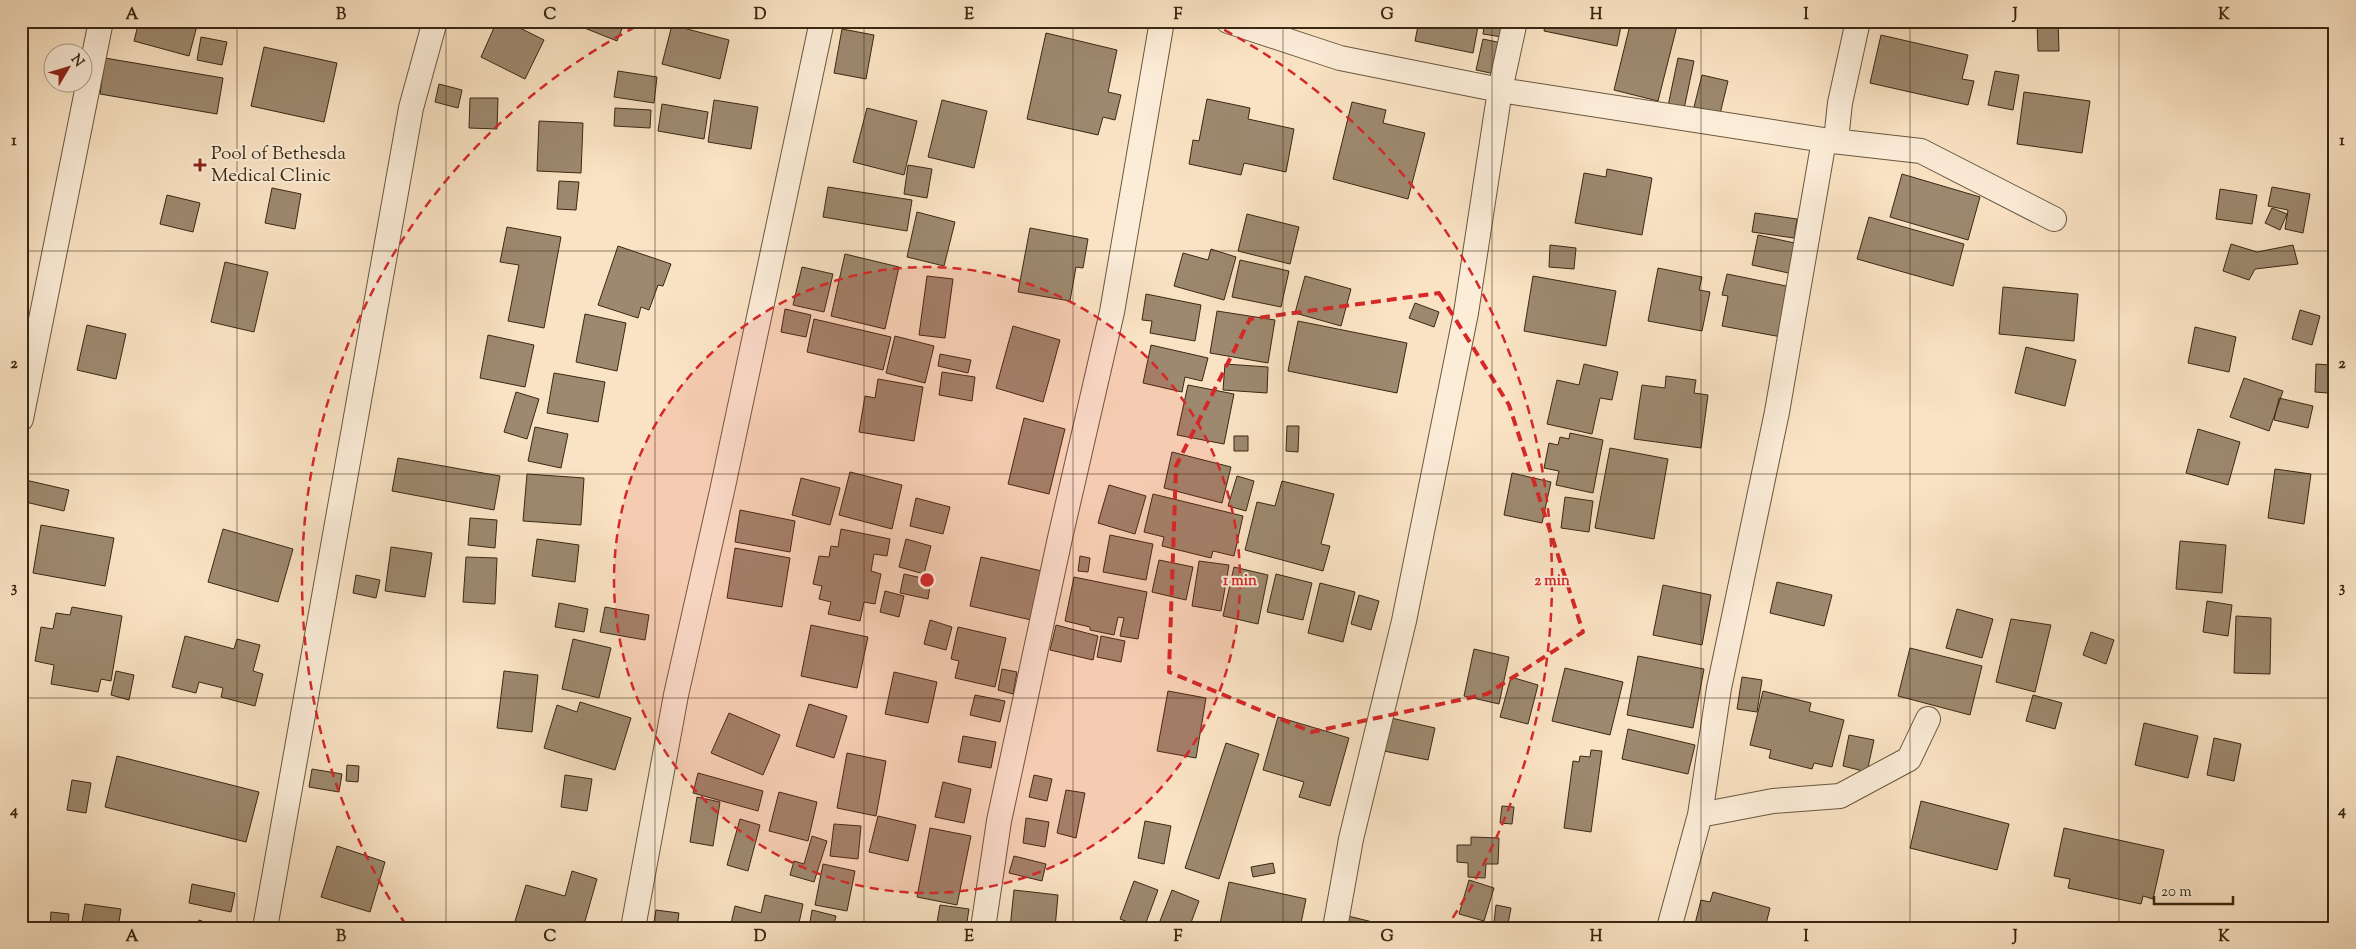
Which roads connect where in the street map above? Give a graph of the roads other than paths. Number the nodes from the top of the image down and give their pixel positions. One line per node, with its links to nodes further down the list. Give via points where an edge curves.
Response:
1 (101, 21): 11 (street)
2 (435, 21): 14 (street, via 411,108)
3 (822, 21): 15 (street, via 676,696)
4 (1162, 21): 16 (street, via 1112,312 999,821)
5 (1228, 21): 8 (street, via 1340,58)
6 (1515, 21): 8 (street)
7 (1858, 21): 9 (street)
8 (1500, 90): 9 (street); 17 (street, via 1466,314 1404,621 1351,840)
9 (1830, 140): 10 (street, via 1921,150); 13 (street, via 1719,688)
10 (2054, 219)
11 (21, 419)
12 (1928, 719): 13 (street, via 1909,759 1840,796 1773,801)
13 (1700, 815): 18 (street)
14 (265, 928)
15 (633, 928)
16 (982, 928)
17 (1335, 928)
18 (1669, 928)

